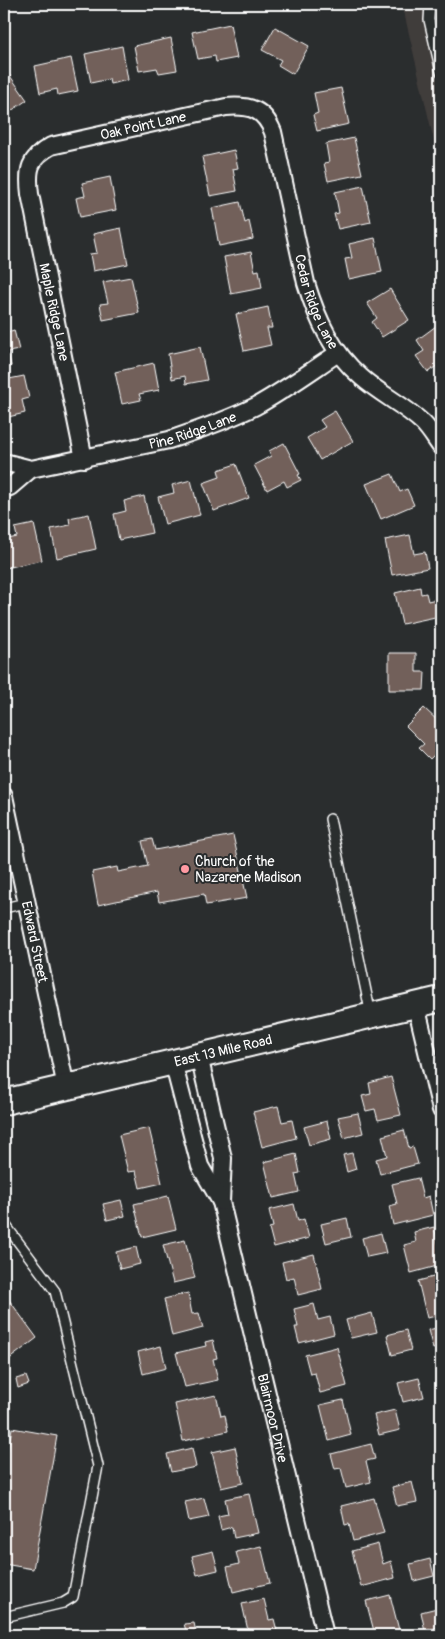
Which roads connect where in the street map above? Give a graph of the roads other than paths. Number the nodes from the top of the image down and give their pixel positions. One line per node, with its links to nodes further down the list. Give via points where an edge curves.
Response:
1 (430, 4): 2 (lane, via 429,20)
2 (441, 72)
3 (262, 114): 4 (street, Oak Point Lane, via 253,108 226,107 78,139 50,146 41,151); 5 (street, Cedar Ridge Lane, via 269,122 277,144 306,283 327,335)
4 (31, 165): 7 (street, Maple Ridge Lane, via 30,194)
5 (338, 353): 6 (street, Cedar Ridge Lane, via 362,378 424,424); 7 (street, Pine Ridge Lane, via 273,396 227,419 169,440)
6 (441, 447)
7 (84, 459): 9 (street, Pine Ridge Lane)
8 (4, 462): 9 (street, Pine Ridge Lane)
9 (31, 469): 10 (street, Pine Ridge Lane, via 10,487)
10 (4, 488)
11 (4, 796): 13 (street, Edward Street)
12 (330, 819): 17 (lane)
13 (26, 903): 14 (lane); 20 (street, Edward Street)
14 (4, 908)
15 (441, 1000): 16 (main road, East 13 Mile Road)
16 (416, 1005): 17 (main road, East 13 Mile Road); 22 (street)
17 (371, 1016): 18 (main road, East 13 Mile Road)
18 (199, 1056): 19 (main road, East 13 Mile Road); 23 (street, Blairmoor Drive, via 223,1158)
19 (173, 1062): 20 (main road, East 13 Mile Road); 23 (street, Blairmoor Drive, via 200,1166)
20 (66, 1087): 21 (main road, East 13 Mile Road)
21 (4, 1102)
22 (441, 1110)
23 (221, 1202): 26 (street, Blairmoor Drive)
24 (4, 1222): 25 (lane, via 55,1291 98,1466 73,1597 63,1603)
25 (4, 1617)
26 (325, 1635)

